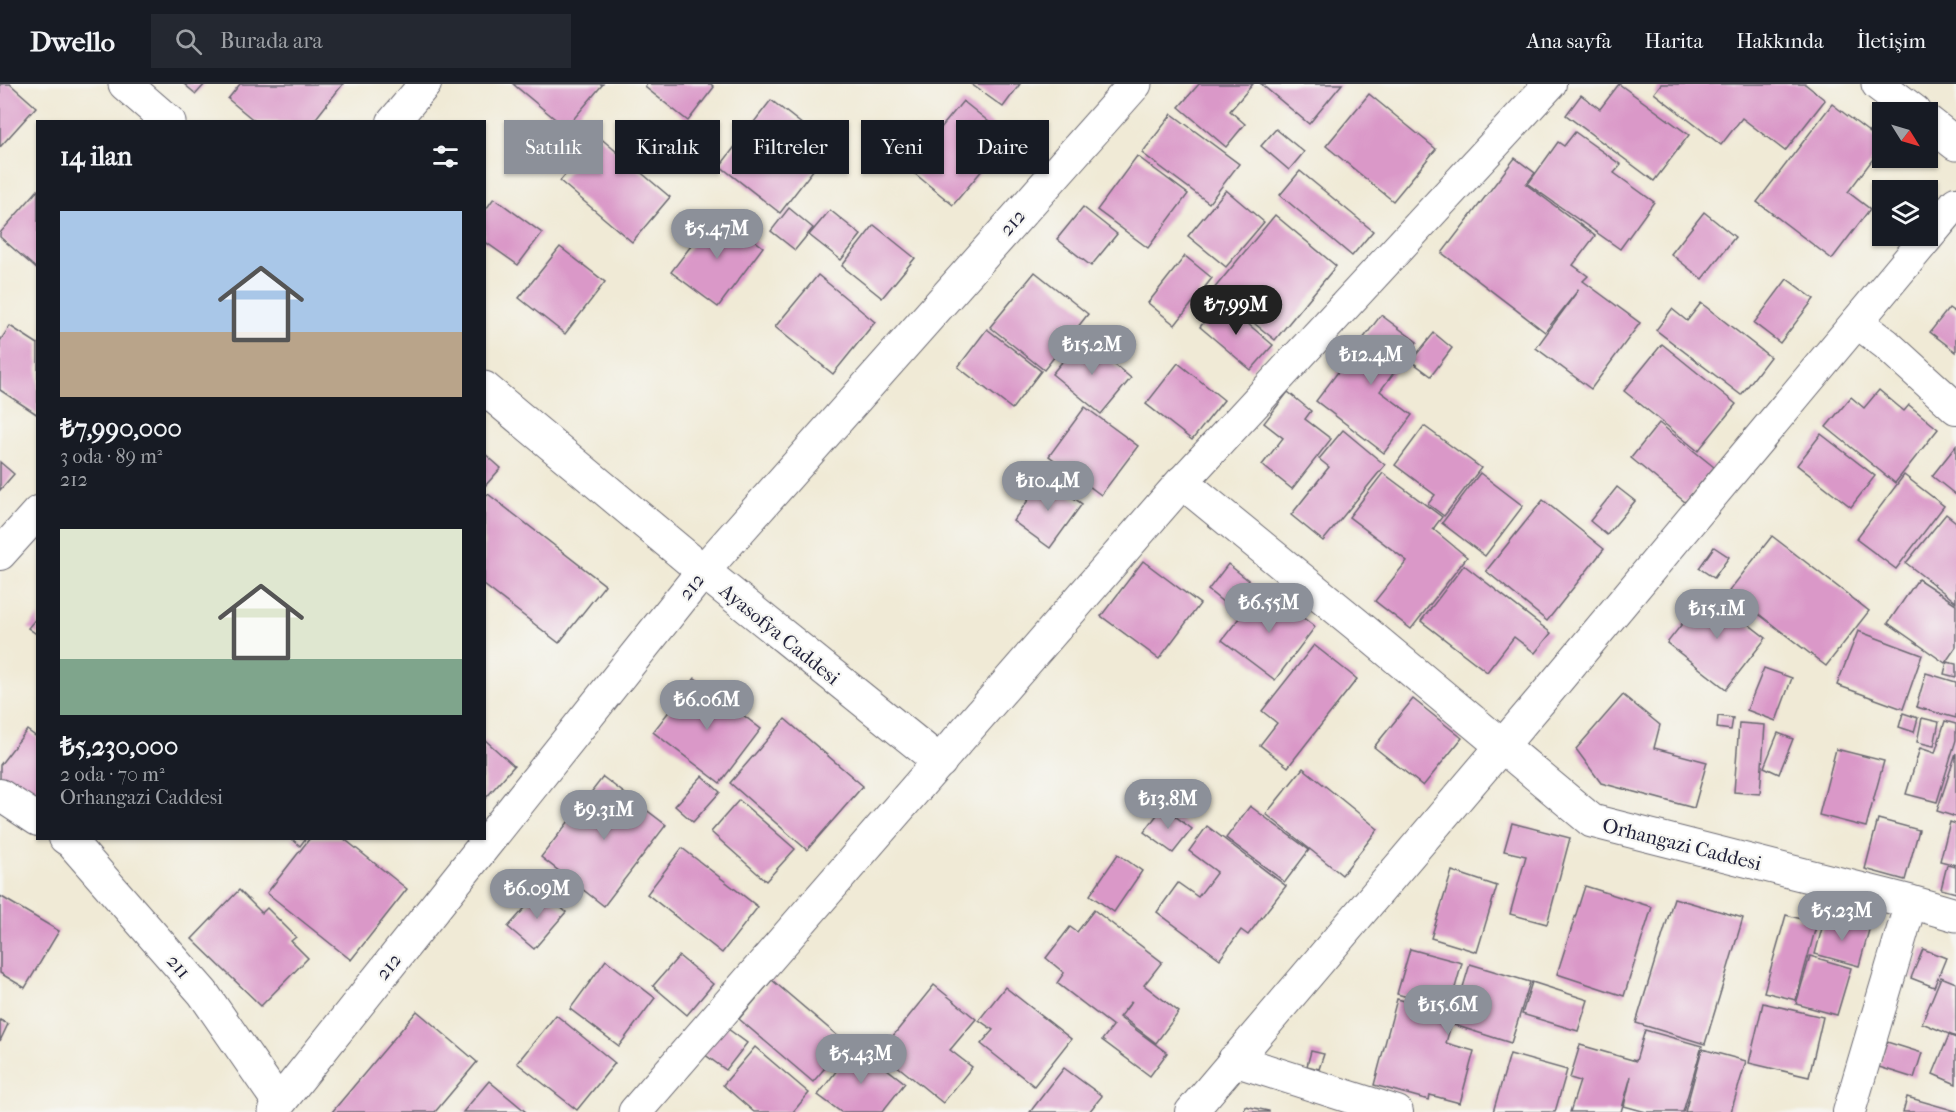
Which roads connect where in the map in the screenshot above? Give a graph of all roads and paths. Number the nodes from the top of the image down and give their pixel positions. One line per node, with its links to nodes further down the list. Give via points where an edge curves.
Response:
1 (125, 84): 7 (street)
2 (425, 84): 8 (street)
3 (1135, 84): 18 (street, 212)
4 (1550, 84): 15 (street)
5 (1878, 84): 6 (street)
6 (1902, 102)
7 (167, 120)
8 (395, 120)
9 (1938, 130): 10 (street)
10 (1956, 144)
11 (1956, 203): 12 (street)
12 (1857, 322): 14 (street); 19 (street)
13 (486, 390): 18 (street, Ayasofya Caddesi)
14 (1956, 408)
15 (1182, 482): 19 (street, Orhangazi Caddesi); 20 (street)
16 (36, 515): 17 (street)
17 (0, 554)
18 (703, 571): 20 (street, Ayasofya Caddesi); 27 (street, 212)
19 (1500, 747): 24 (street, Orhangazi Caddesi, via 1592,821); 26 (street)
20 (940, 762): 28 (street)
21 (0, 795): 22 (street)
22 (36, 819)
23 (68, 840): 27 (street, 211, via 203,993)
24 (1911, 902): 25 (street, Orhangazi Caddesi); 31 (street)
25 (1956, 915)
26 (1234, 1060): 29 (street); 30 (street)
27 (277, 1108)
28 (635, 1112)
29 (1191, 1112)
30 (1397, 1112)
31 (1849, 1112)

